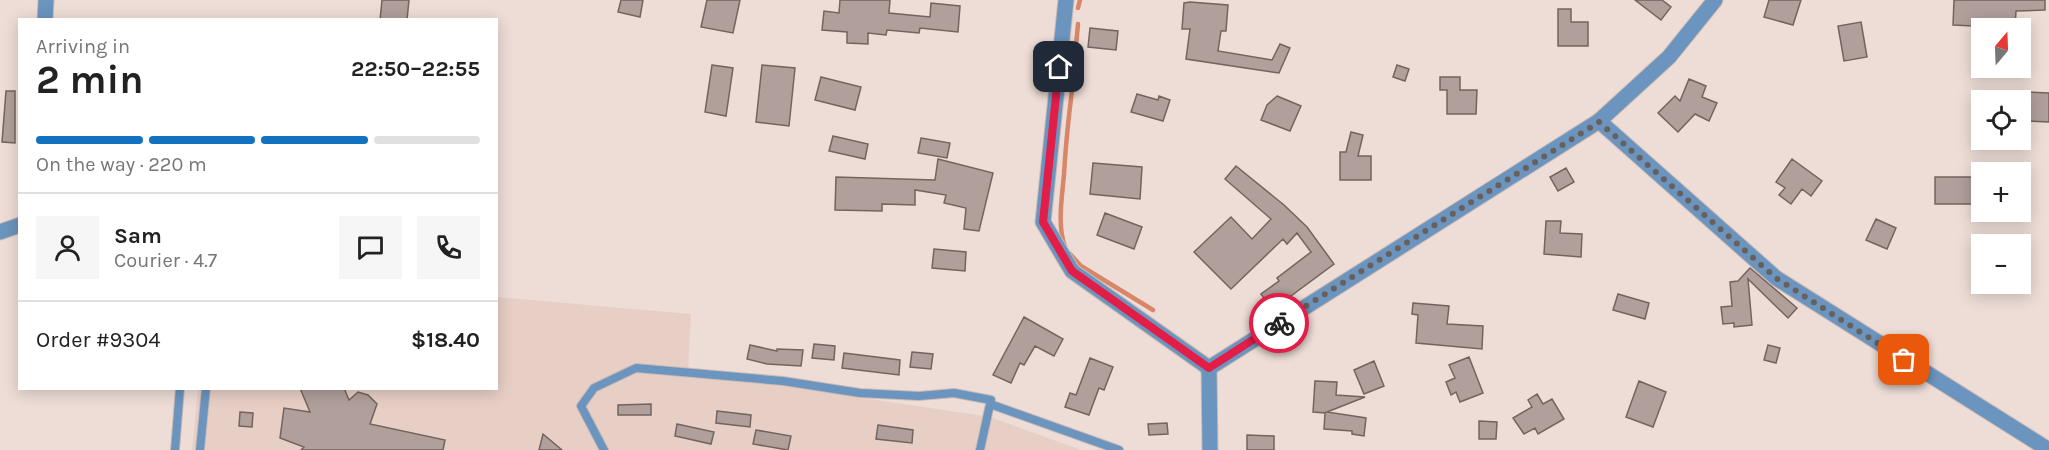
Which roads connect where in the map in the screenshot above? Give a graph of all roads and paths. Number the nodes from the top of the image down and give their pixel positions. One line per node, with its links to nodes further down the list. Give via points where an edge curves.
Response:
1 (46, 0): 4 (street)
2 (1066, 0): 8 (street, via 1043,222 1072,271)
3 (1715, 0): 5 (street, via 1669,57)
4 (45, 18)
5 (1599, 122): 8 (street); 18 (street, via 1776,278)
6 (18, 226): 7 (street)
7 (0, 232)
8 (1209, 368): 17 (street)
9 (180, 390): 12 (lane)
10 (206, 390): 13 (lane)
11 (990, 404): 14 (lane, via 991,400 954,393 860,393 783,381 636,368 594,388 581,406); 15 (lane); 16 (lane)
12 (175, 450)
13 (200, 450)
14 (604, 450)
15 (980, 450)
16 (1119, 450)
17 (1210, 450)
18 (2049, 450)

